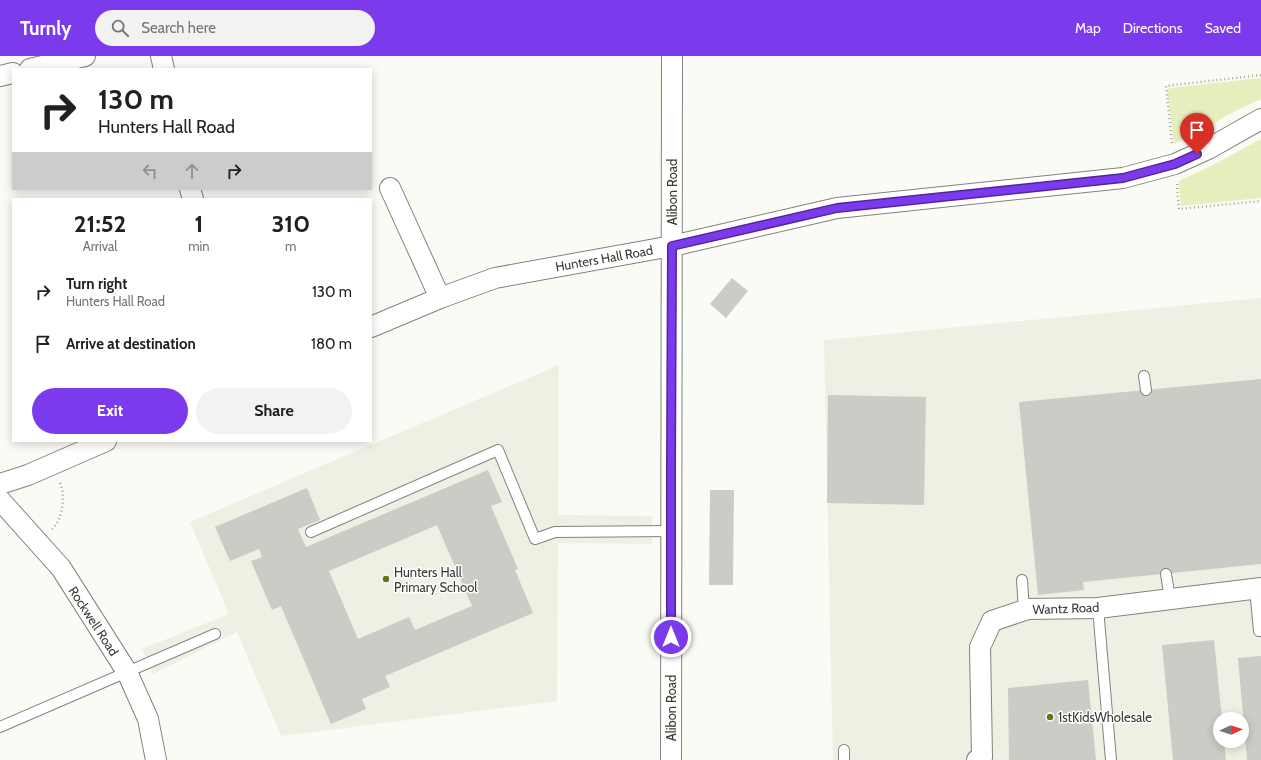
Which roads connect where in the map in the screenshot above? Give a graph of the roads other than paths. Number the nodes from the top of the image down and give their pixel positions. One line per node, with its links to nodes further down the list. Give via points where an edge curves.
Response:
1 (86, 56): 4 (street)
2 (161, 56): 5 (street)
3 (672, 56): 10 (street, Alibon Road)
4 (34, 68)
5 (164, 68)
6 (12, 73): 7 (street)
7 (0, 76)
8 (1261, 119): 10 (street, Hunters Hall Road, via 1208,149 1175,164 1123,178 837,208)
9 (390, 188): 11 (street)
10 (672, 246): 11 (street, Hunters Hall Road, via 495,278); 18 (street, Alibon Road)
11 (440, 298): 12 (street, Hunters Hall Road)
12 (372, 327)
13 (1144, 376): 14 (lane)
14 (1146, 390)
15 (104, 442): 16 (street, via 28,475)
16 (0, 484)
17 (0, 500): 28 (street, Rockwell Road, via 61,568)
18 (672, 531): 19 (lane, via 555,532 536,539 498,450); 31 (street, Alibon Road)
19 (311, 532)
20 (1166, 574): 23 (lane)
21 (1022, 580): 25 (lane)
22 (1258, 589): 23 (street, Wantz Road); 26 (lane, via 1258,632)
23 (1170, 599): 24 (street, Wantz Road)
24 (1098, 608): 25 (street, Wantz Road); 33 (lane)
25 (1024, 610): 32 (street, Wantz Road, via 992,621 980,648 982,757)
26 (1261, 631)
27 (215, 634): 28 (lane)
28 (127, 672): 29 (lane); 30 (street, Rockwell Road, via 148,719)
29 (0, 727)
30 (156, 760)
31 (671, 760)
32 (977, 760)
33 (1111, 760)

